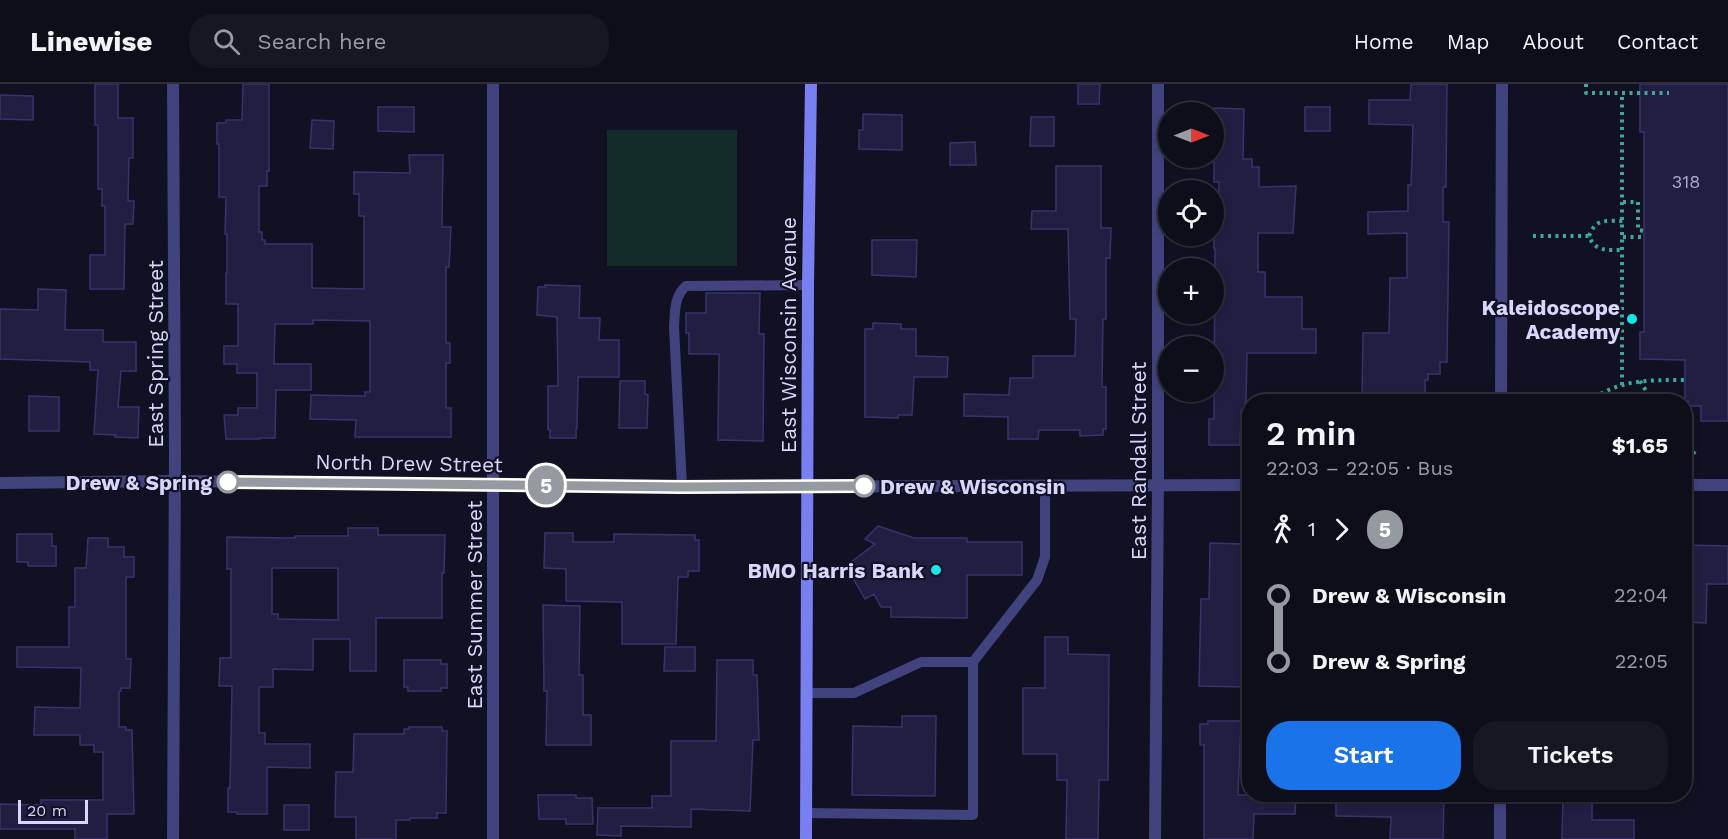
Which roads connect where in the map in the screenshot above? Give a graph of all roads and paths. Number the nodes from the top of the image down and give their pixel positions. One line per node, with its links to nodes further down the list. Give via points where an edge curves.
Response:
1 (172, 84): 26 (street, East Spring Street)
2 (493, 84): 28 (street, East Summer Street)
3 (811, 84): 17 (main road, East Wisconsin Avenue)
4 (1158, 84): 30 (street, East Randall Street)
5 (1502, 84): 21 (street)
6 (1586, 84): 7 (path, via 1586,93)
7 (1622, 93): 8 (path); 9 (path)
8 (1669, 93)
9 (1623, 202): 10 (path); 11 (path, via 1638,202 1638,230)
10 (1623, 221): 13 (path, via 1599,222); 14 (path)
11 (1644, 231)
12 (1533, 236): 13 (path)
13 (1589, 236): 16 (path, via 1597,249)
14 (1623, 237): 15 (path); 16 (path)
15 (1644, 237)
16 (1623, 250): 20 (path)
17 (808, 285): 33 (main road, East Wisconsin Avenue); 35 (lane, via 686,286 680,291 674,327)
18 (1685, 380): 19 (path)
19 (1640, 381): 20 (path); 23 (path)
20 (1622, 385): 22 (path)
21 (1501, 394)
22 (1602, 394)
23 (1648, 394)
24 (1692, 450): 25 (path)
25 (1697, 457)
26 (175, 481): 27 (street, North Drew Street); 28 (street, North Drew Street); 40 (street, East Spring Street)
27 (0, 483)
28 (494, 484): 35 (street, North Drew Street); 41 (street, East Summer Street)
29 (1242, 484): 30 (street, North Drew Street)
30 (1158, 485): 34 (street, North Drew Street); 43 (street, East Randall Street)
31 (1692, 485): 32 (street)
32 (1728, 485)
33 (807, 486): 34 (street, North Drew Street); 35 (street, North Drew Street); 37 (main road, East Wisconsin Avenue)
34 (1046, 486): 36 (lane, via 1045,557 1036,580)
35 (682, 487)
36 (973, 662): 37 (lane, via 921,662 854,693); 39 (lane, via 972,815)
37 (806, 693): 39 (main road, East Wisconsin Avenue)
38 (1500, 802): 44 (street)
39 (806, 813): 42 (main road, East Wisconsin Avenue)
40 (173, 839)
41 (493, 839)
42 (806, 839)
43 (1155, 839)
44 (1500, 839)

